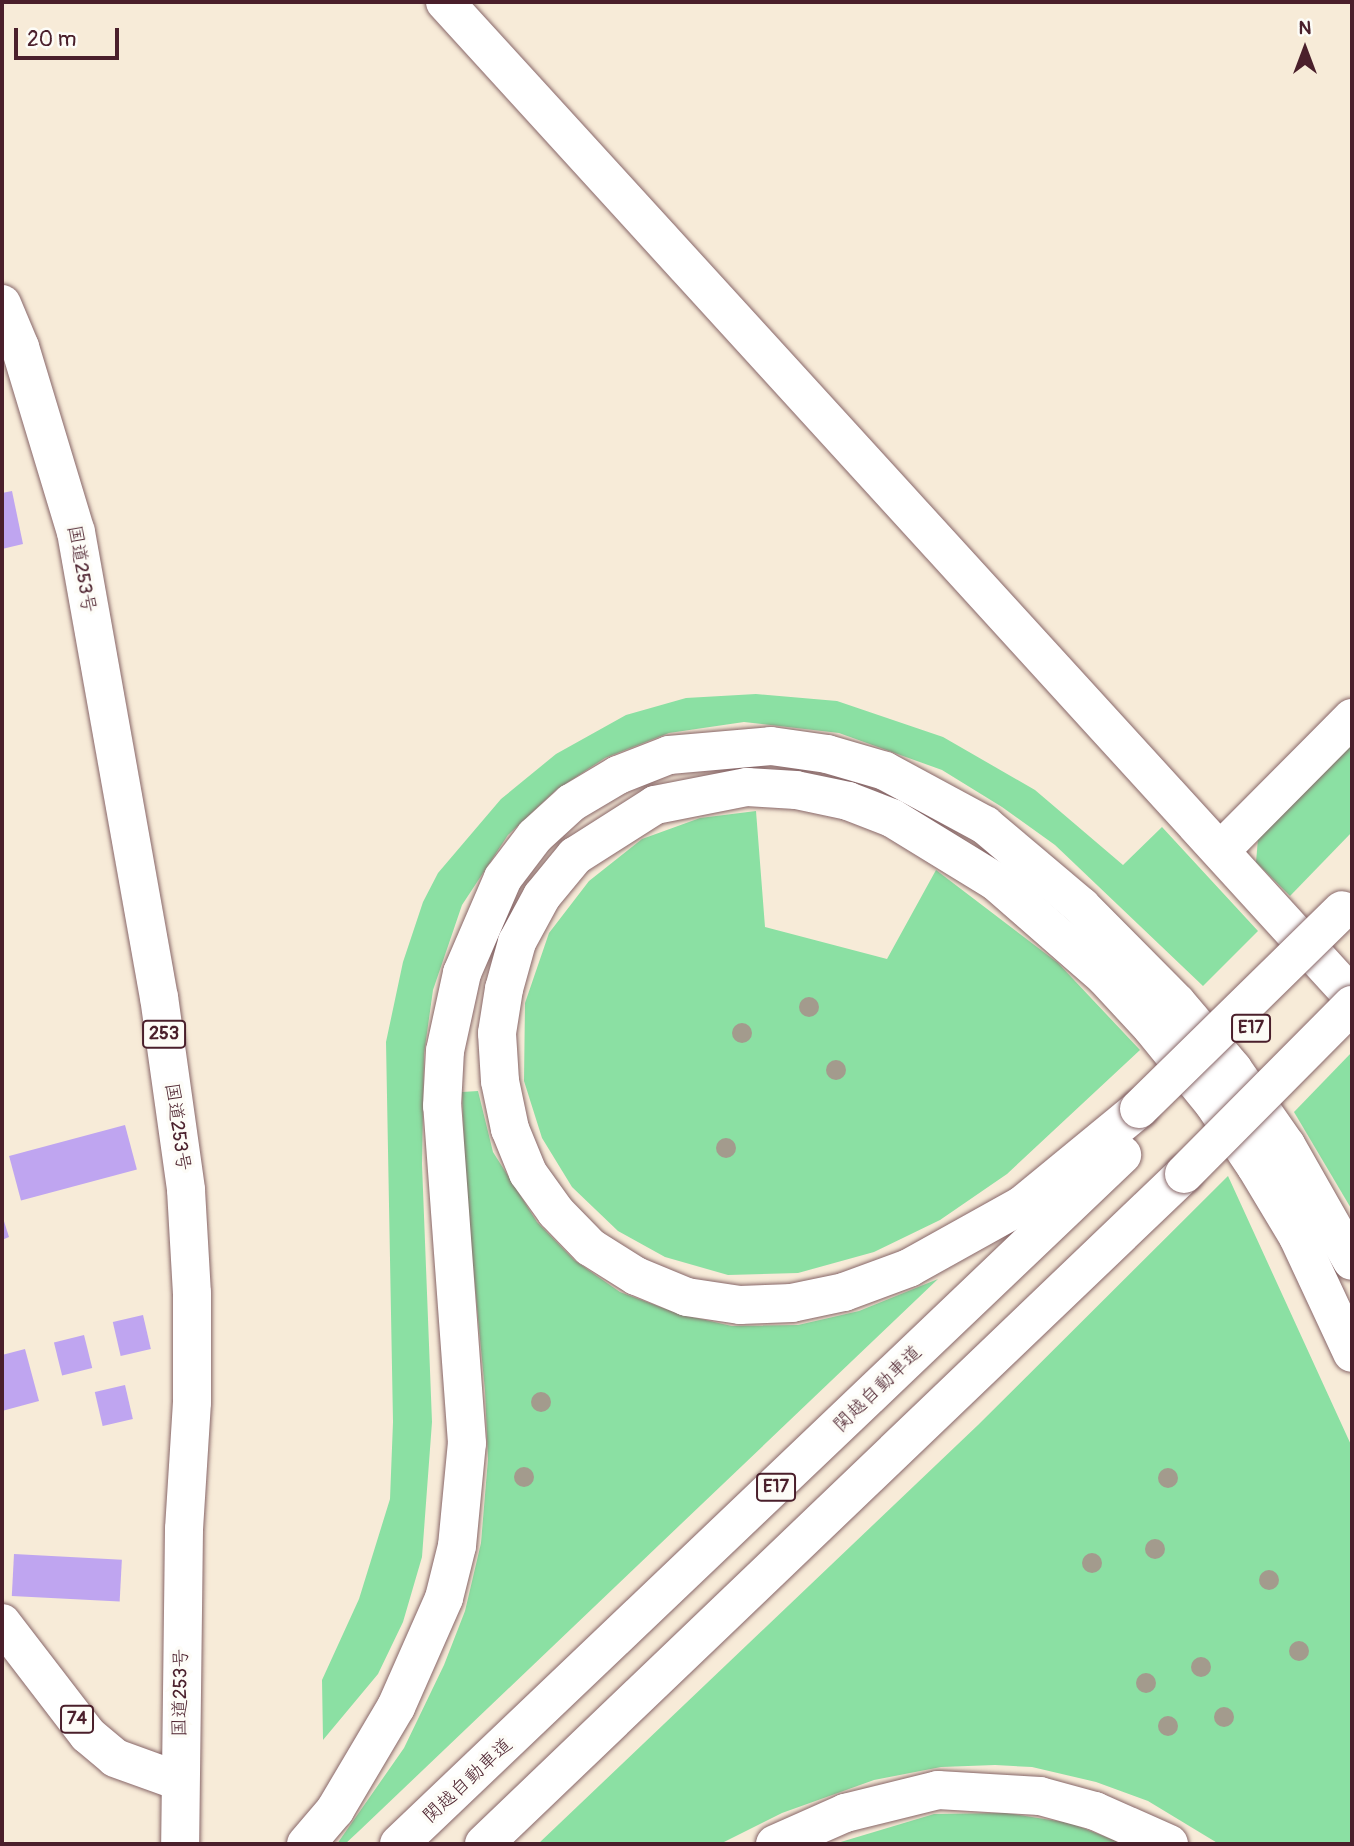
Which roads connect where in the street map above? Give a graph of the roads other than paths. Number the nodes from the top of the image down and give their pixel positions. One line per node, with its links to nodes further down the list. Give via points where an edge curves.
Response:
1 (445, 2): 4 (main road, via 1172,800)
2 (2, 304): 12 (main road, 国道253号 / 253, via 20,348 76,532 159,997 186,1190 192,1402 184,1529)
3 (1352, 718): 4 (main road)
4 (1222, 849): 6 (main road)
5 (1349, 913): 8 (main road, 関越自動車道 / E17)
6 (1352, 996)
7 (1352, 1005): 16 (main road, bridge, via 1184,1174)
8 (1145, 1118): 10 (main road, via 1022,1205 909,1268 844,1292 792,1303 740,1305 687,1297 636,1276 590,1247 556,1212 528,1173 510,1129 500,1081 497,1033 504,989 517,942 542,897 567,866 612,828 655,805 747,788 809,793 892,818 995,881 1105,978 1152,1028 1213,1103 1256,1167 1298,1237); 15 (main road, 関越自動車道 / E17)
9 (1352, 1261): 14 (main road, via 1286,1145 1233,1069 1177,1003 1082,906 985,825 885,771 827,754 771,746 669,755 618,775 571,803 535,836 503,878 462,973 445,1051 442,1106 467,1443 457,1546 444,1598 396,1707 335,1810)
10 (1352, 1353)
11 (2, 1623): 12 (main road, 74, via 88,1734 115,1758)
12 (179, 1781): 13 (main road, 国道253号 / 253)
13 (180, 1844)
14 (306, 1844)
15 (399, 1844)
16 (484, 1844)
17 (775, 1844): 18 (main road, via 845,1813 890,1800 938,1790 988,1790 1040,1796 1095,1811)
18 (1169, 1844)

